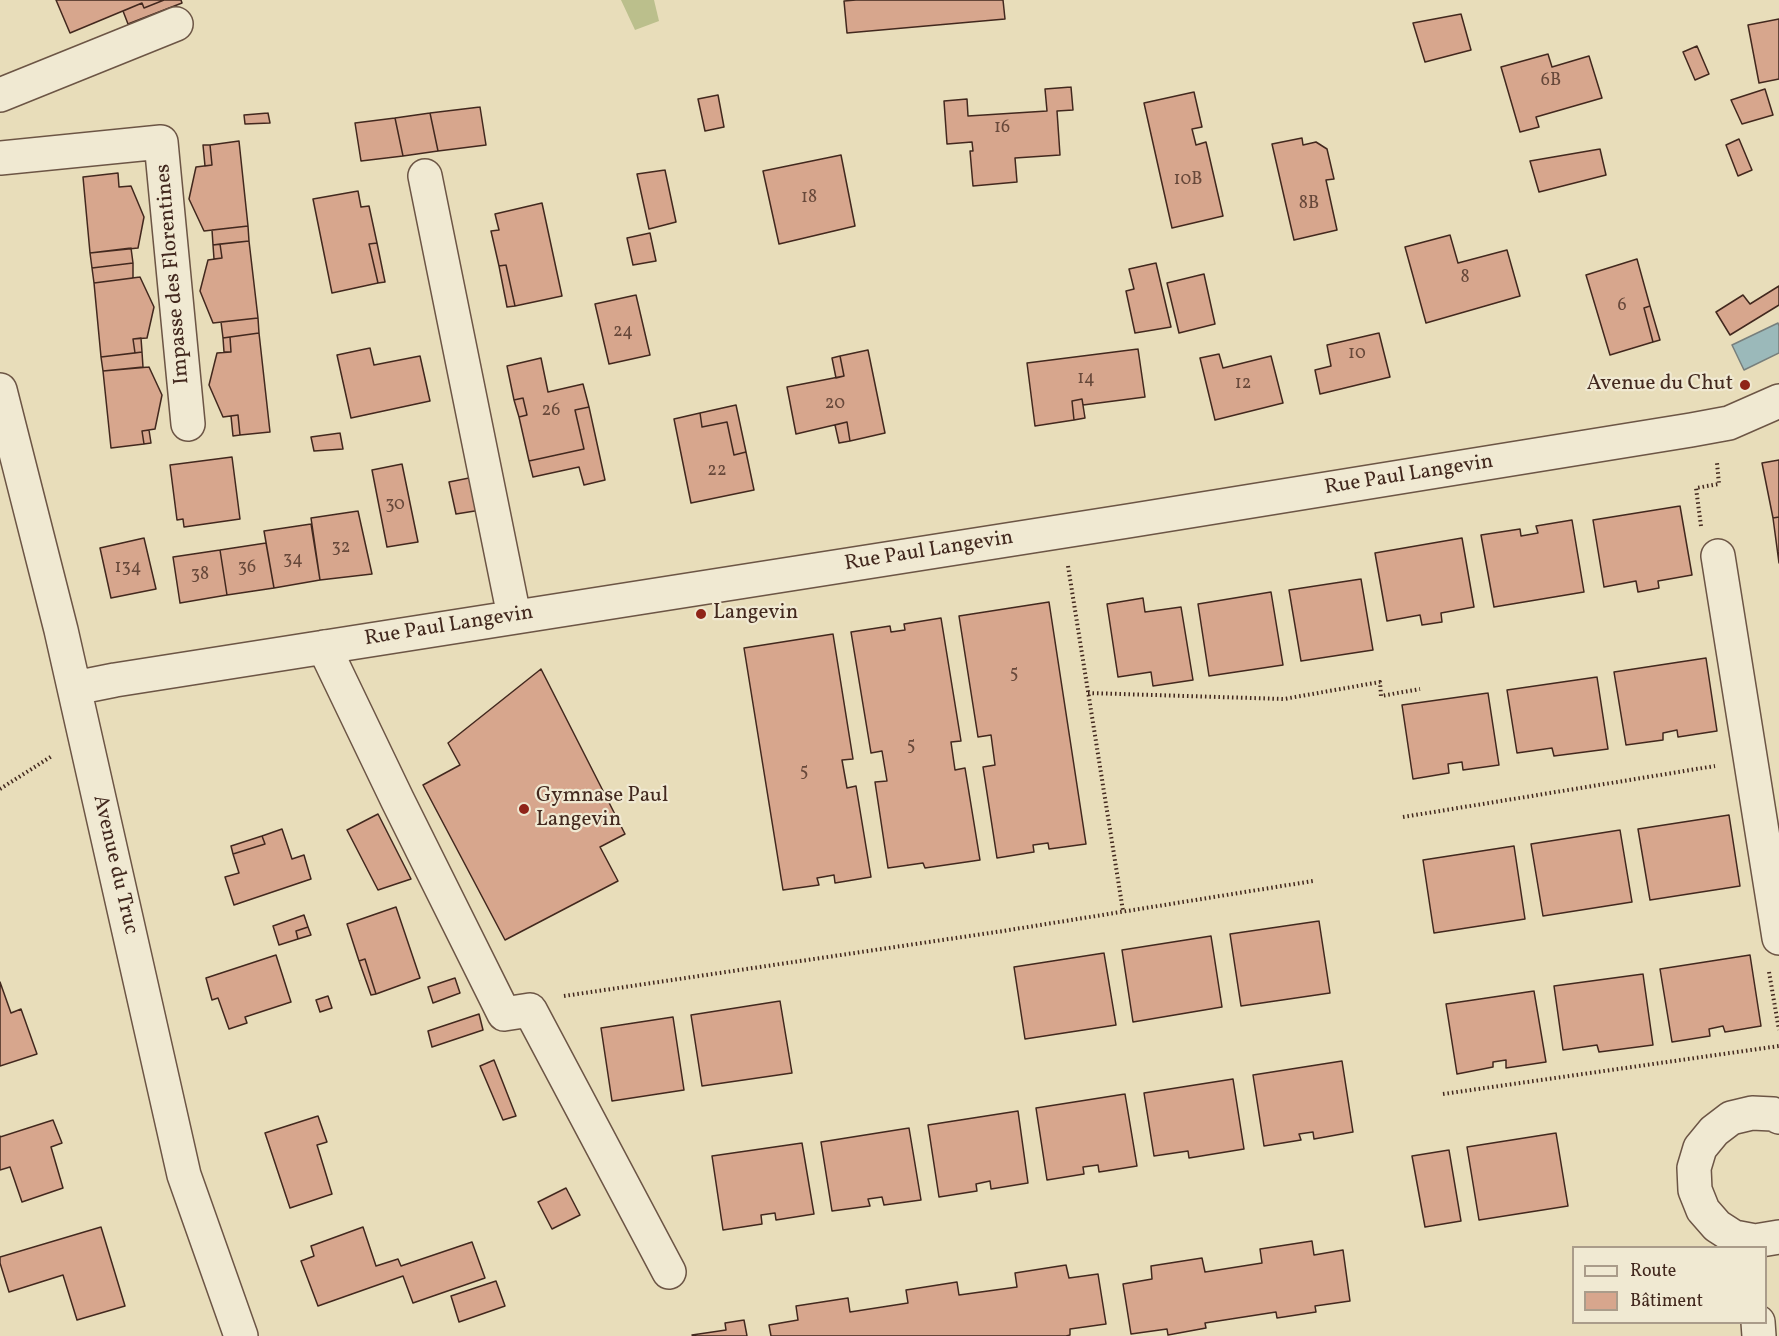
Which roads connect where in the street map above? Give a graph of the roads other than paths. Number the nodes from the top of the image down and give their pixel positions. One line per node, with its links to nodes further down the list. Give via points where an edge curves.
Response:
1 (176, 24): 2 (street)
2 (0, 95)
3 (0, 158): 7 (street, Impasse des Florentines, via 161,142)
4 (425, 176): 9 (street)
5 (0, 390): 11 (street, Avenue du Truc)
6 (1779, 401): 9 (street, Rue Paul Langevin, via 1729,423)
7 (188, 424)
8 (1718, 556): 12 (street)
9 (514, 616): 10 (street, Rue Paul Langevin)
10 (324, 647): 11 (street, Rue Paul Langevin); 15 (street, via 504,1014 530,1010)
11 (75, 688): 16 (street, Avenue du Truc, via 184,1175)
12 (1779, 938)
13 (1779, 1117): 14 (street, via 1752,1113 1731,1118 1700,1148 1694,1168 1695,1190 1703,1210 1717,1226 1734,1237)
14 (1763, 1242)
15 (669, 1272)
16 (241, 1336)

